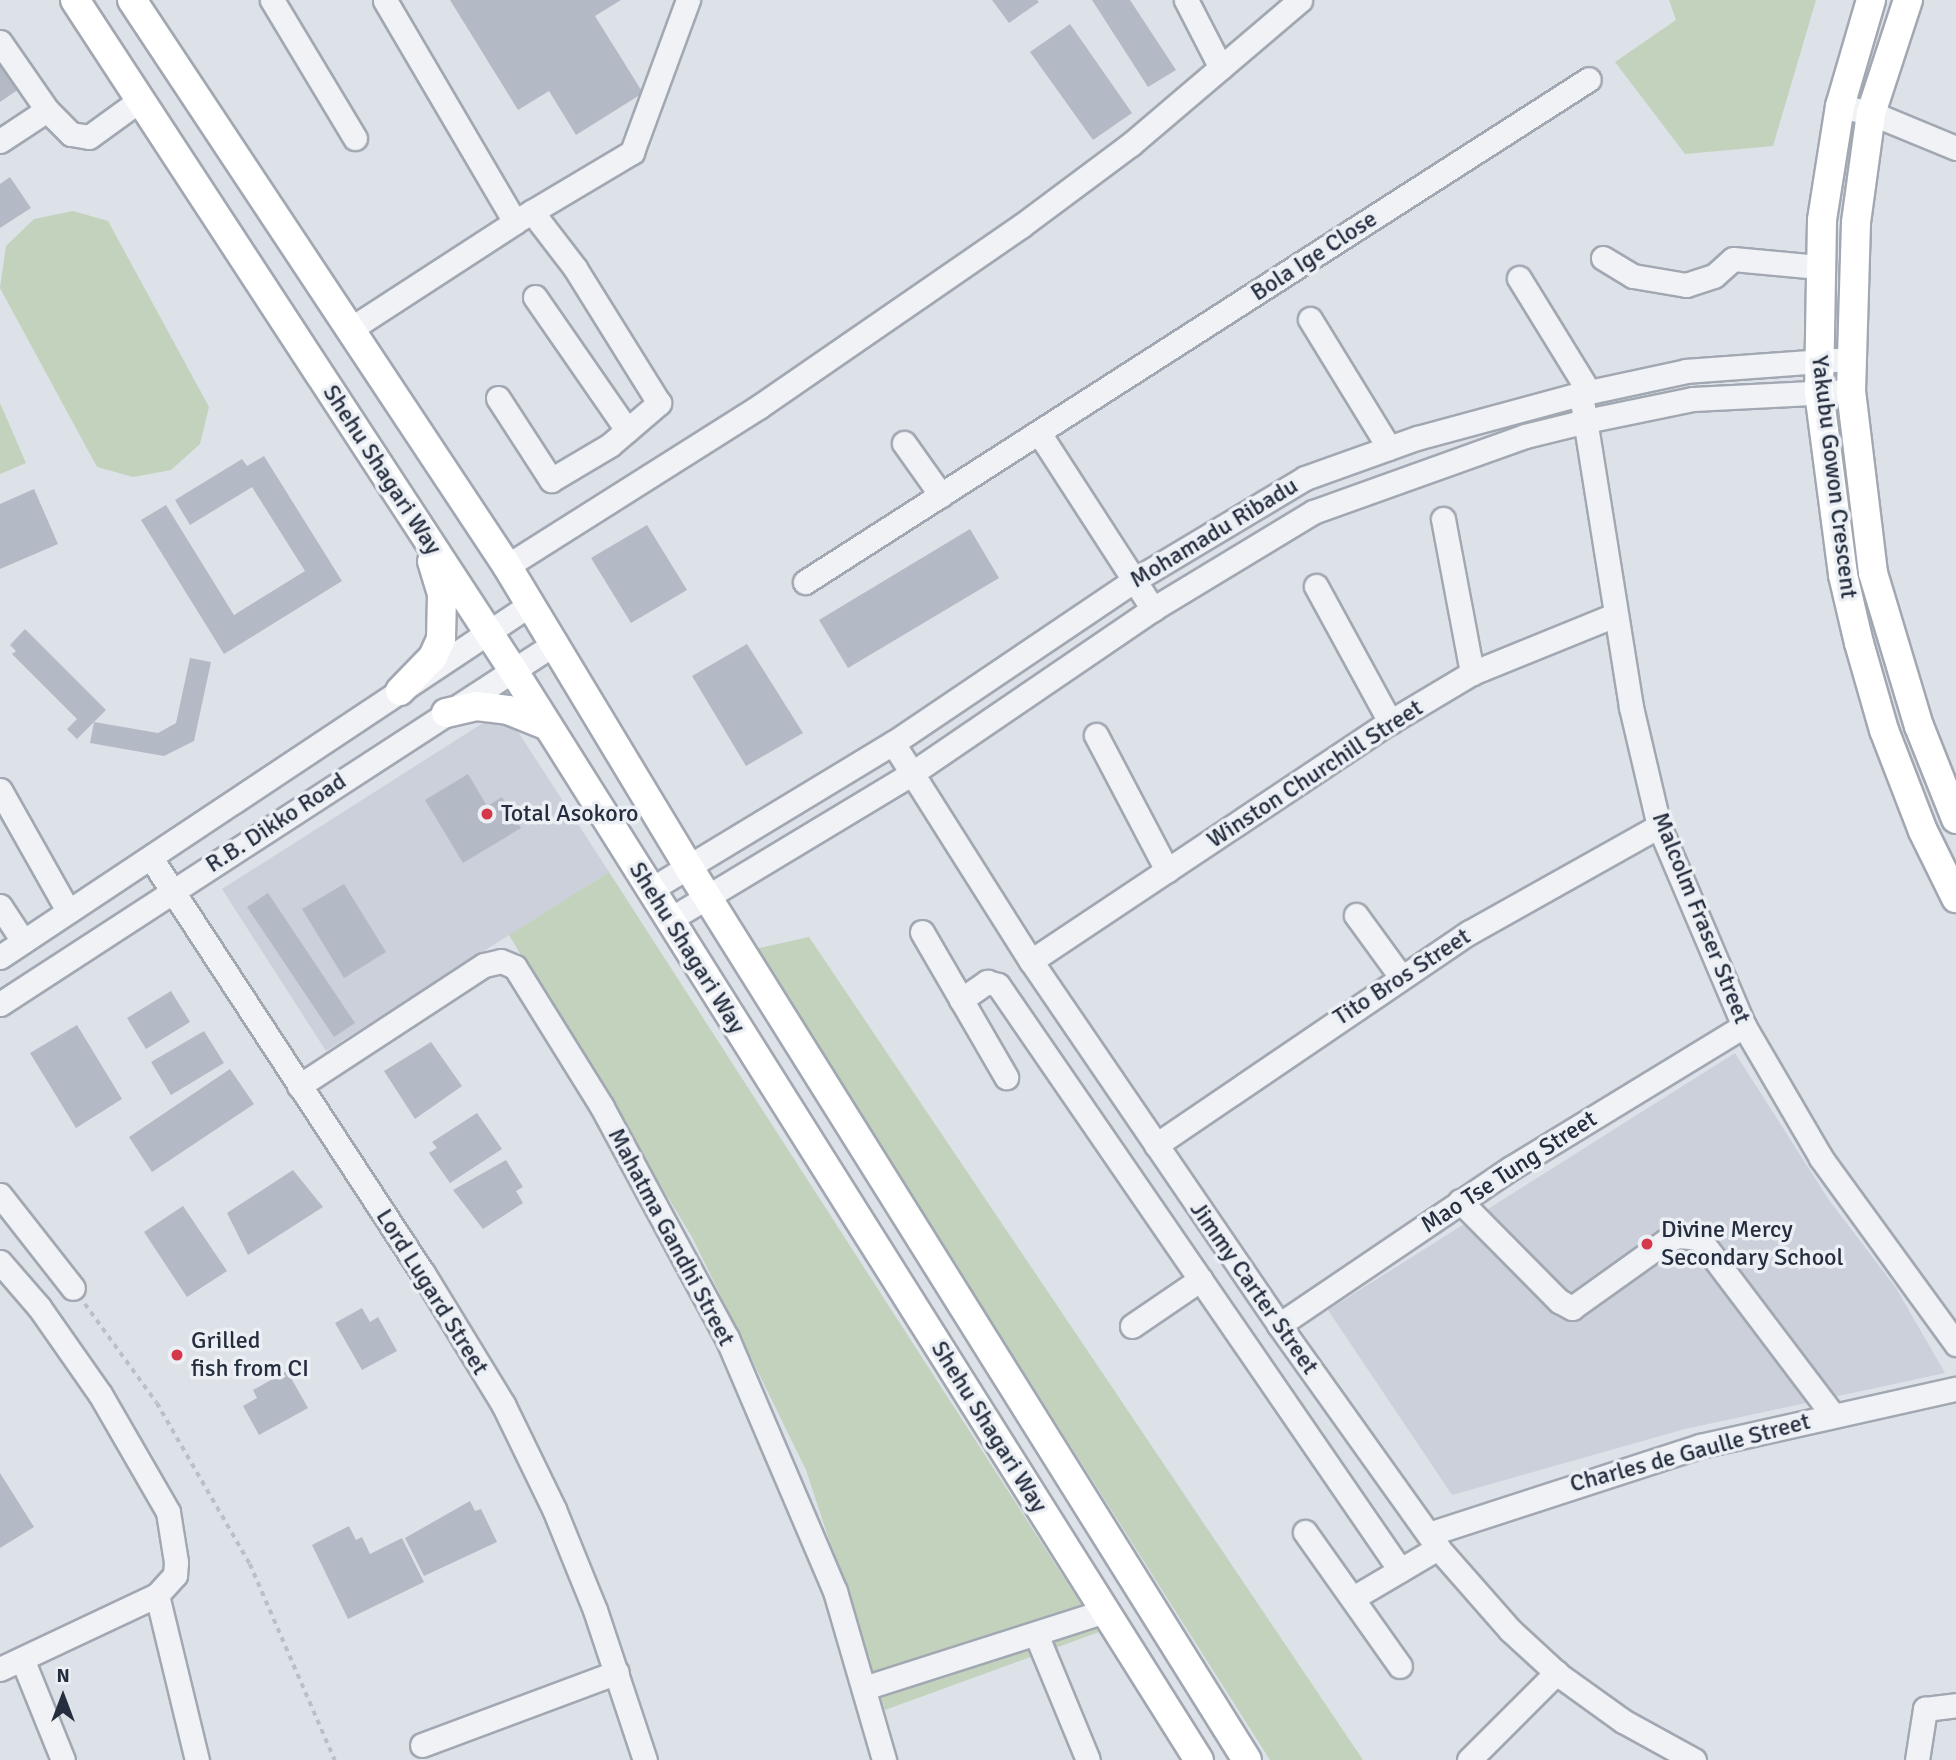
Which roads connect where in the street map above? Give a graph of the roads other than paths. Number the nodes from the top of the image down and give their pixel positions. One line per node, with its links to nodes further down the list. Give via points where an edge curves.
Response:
1 (75, 0): 13 (main road, Shehu Shagari Way)
2 (132, 0): 26 (main road, Shehu Shagari Way)
3 (271, 0): 17 (street)
4 (385, 0): 20 (street)
5 (688, 0): 20 (street, via 632,152)
6 (1186, 0): 11 (street)
7 (1300, 0): 11 (street)
8 (1871, 0): 14 (main road, Yakubu Gowon Crescent)
9 (1908, 0): 16 (main road, Yakubu Gowon Crescent)
10 (0, 42): 15 (street)
11 (1222, 68): 41 (street, via 1021,226 760,406)
12 (1590, 79): 35 (street, Bola Ige Close)
13 (140, 100): 15 (street, via 83,138 71,134); 40 (main road, Shehu Shagari Way)
14 (1840, 106): 16 (street); 22 (main road, Yakubu Gowon Crescent)
15 (47, 110): 18 (street)
16 (1871, 113): 19 (street); 28 (main road, Yakubu Gowon Crescent, via 1856,223)
17 (355, 138)
18 (0, 141)
19 (1956, 148)
20 (523, 217): 26 (street); 34 (street, via 582,279 659,403)
21 (1603, 258): 22 (street, via 1633,276 1686,285 1714,276 1733,259)
22 (1819, 267): 27 (main road, Yakubu Gowon Crescent)
23 (1519, 278): 31 (street, Malcolm Fraser Street)
24 (536, 297): 34 (street)
25 (1310, 319): 37 (street)
26 (349, 330): 41 (main road, Shehu Shagari Way)
27 (1817, 358): 28 (street, Mohamadu Ribadu); 29 (main road, Yakubu Gowon Crescent); 31 (street, Mohamadu Ribadu, via 1686,371)
28 (1850, 359): 30 (main road, Yakubu Gowon Crescent)
29 (1819, 391): 30 (street, Mohamadu Ribadu); 33 (street, Mohamadu Ribadu, via 1693,399); 67 (main road, Yakubu Gowon Crescent, via 1843,575 1859,643 1884,730 1923,831)
30 (1851, 391): 60 (main road, Yakubu Gowon Crescent, via 1873,573 1919,726)
31 (1585, 393): 33 (street, Malcolm Fraser Street); 37 (street, Mohamadu Ribadu)
32 (498, 398): 34 (street, via 551,480)
33 (1586, 421): 46 (street, Mohamadu Ribadu, via 1525,436 1313,512); 47 (street, Malcolm Fraser Street)
34 (627, 430)
35 (1039, 433): 38 (street, Bola Ige Close); 42 (street)
36 (904, 443): 38 (street)
37 (1390, 448): 42 (street, Mohamadu Ribadu, via 1305,478)
38 (941, 495): 43 (street, Bola Ige Close)
39 (1443, 519): 51 (street)
40 (425, 536): 48 (main road, Shehu Shagari Way); 52 (main road, via 442,594 444,624 433,657)
41 (507, 566): 45 (main road, Shehu Shagari Way)
42 (1133, 581): 46 (street); 57 (street, Mohamadu Ribadu)
43 (805, 582)
44 (1316, 586): 54 (street)
45 (531, 604): 48 (street, R.B. Dikko Road); 49 (main road, Shehu Shagari Way)
46 (1153, 609): 58 (street, Mohamadu Ribadu)
47 (1615, 615): 51 (street, Winston Churchill Street); 61 (street, Malcolm Fraser Street, via 1630,707)
48 (488, 632): 50 (main road, Shehu Shagari Way); 52 (street, R.B. Dikko Road)
49 (554, 644): 50 (street, R.B. Dikko Road); 63 (main road, Shehu Shagari Way)
50 (513, 670): 53 (street, R.B. Dikko Road); 55 (main road, Shehu Shagari Way)
51 (1472, 673): 54 (street, Winston Churchill Street)
52 (400, 691): 62 (street, R.B. Dikko Road)
53 (446, 713): 55 (main road, via 477,706 508,710); 65 (street, R.B. Dikko Road)
54 (1390, 722): 64 (street, Winston Churchill Street)
55 (548, 726): 66 (main road, Shehu Shagari Way)
56 (1096, 735): 64 (street)
57 (893, 743): 58 (street, Jimmy Carter Street); 63 (street, Mohamadu Ribadu)
58 (911, 774): 68 (street, Mohamadu Ribadu); 76 (street, Jimmy Carter Street)
59 (0, 790): 70 (street)
60 (1956, 819)
61 (1659, 827): 77 (street, Tito Bros Street, via 1527,898); 80 (street, Malcolm Fraser Street)
62 (151, 858): 65 (street, Lord Lugard Street); 70 (street, R.B. Dikko Road)
63 (689, 868): 66 (street, Mohamadu Ribadu); 68 (main road, Shehu Shagari Way)
64 (1167, 870): 76 (street, Winston Churchill Street)
65 (174, 889): 79 (street, R.B. Dikko Road); 82 (street, Lord Lugard Street)
66 (650, 890): 72 (main road, Shehu Shagari Way)
67 (1956, 898)
68 (708, 899): 72 (street, Mohamadu Ribadu); 115 (main road, Shehu Shagari Way)
69 (0, 906): 74 (street)
70 (68, 909): 74 (street, R.B. Dikko Road)
71 (1356, 915): 77 (street)
72 (669, 920): 99 (main road, Shehu Shagari Way)
73 (922, 932): 78 (street)
74 (23, 942): 75 (street, R.B. Dikko Road)
75 (0, 957)
76 (1031, 961): 83 (street, Jimmy Carter Street)
77 (1401, 977): 83 (street, Tito Bros Street)
78 (961, 1000): 81 (street); 87 (street, via 987,982 998,985)
79 (0, 1004)
80 (1744, 1026): 85 (street, Mao Tse Tung Street); 91 (street, Malcolm Fraser Street, via 1821,1158)
81 (1006, 1077)
82 (299, 1086): 104 (street, Lord Lugard Street, via 503,1404 554,1509); 106 (street, Mahatma Gandhi Street, via 484,965 501,961 515,967 602,1107 727,1338 835,1591)
83 (1156, 1145): 89 (street, Jimmy Carter Street)
84 (0, 1195): 88 (street)
85 (1460, 1201): 89 (street, Mao Tse Tung Street); 93 (street, via 1559,1301 1572,1308 1667,1241 1678,1236 1699,1238)
86 (0, 1262): 97 (street, via 39,1307 100,1394 168,1512 175,1575)
87 (1201, 1279): 90 (street); 96 (street)
88 (73, 1288)
89 (1279, 1325): 95 (street, Jimmy Carter Street)
90 (1132, 1326)
91 (1956, 1344)
92 (1956, 1389): 93 (street, Charles de Gaulle Street)
93 (1833, 1415): 95 (street, Charles de Gaulle Street, via 1625,1468)
94 (1305, 1532): 98 (street)
95 (1433, 1541): 96 (street, Charles de Gaulle Street); 105 (street, Jimmy Carter Street, via 1510,1630)
96 (1401, 1570): 98 (street, Charles de Gaulle Street)
97 (157, 1595): 101 (street); 110 (street)
98 (1353, 1598): 102 (street)
99 (1105, 1611): 100 (street); 114 (main road, Shehu Shagari Way)
100 (1036, 1634): 106 (street); 113 (street)
101 (23, 1661): 103 (street); 109 (street)
102 (1401, 1666)
103 (0, 1669)
104 (617, 1672): 108 (street); 111 (street, Lord Lugard Street)
105 (1557, 1672): 116 (street); 117 (street, Jimmy Carter Street, via 1623,1721)
106 (864, 1688): 112 (street, Mahatma Gandhi Street)
107 (1956, 1705): 118 (street, via 1925,1709)
108 (422, 1745)
109 (63, 1760)
110 (197, 1760)
111 (645, 1760)
112 (884, 1760)
113 (1088, 1760)
114 (1199, 1760)
115 (1247, 1760)
116 (1469, 1760)
117 (1694, 1760)
118 (1917, 1760)

